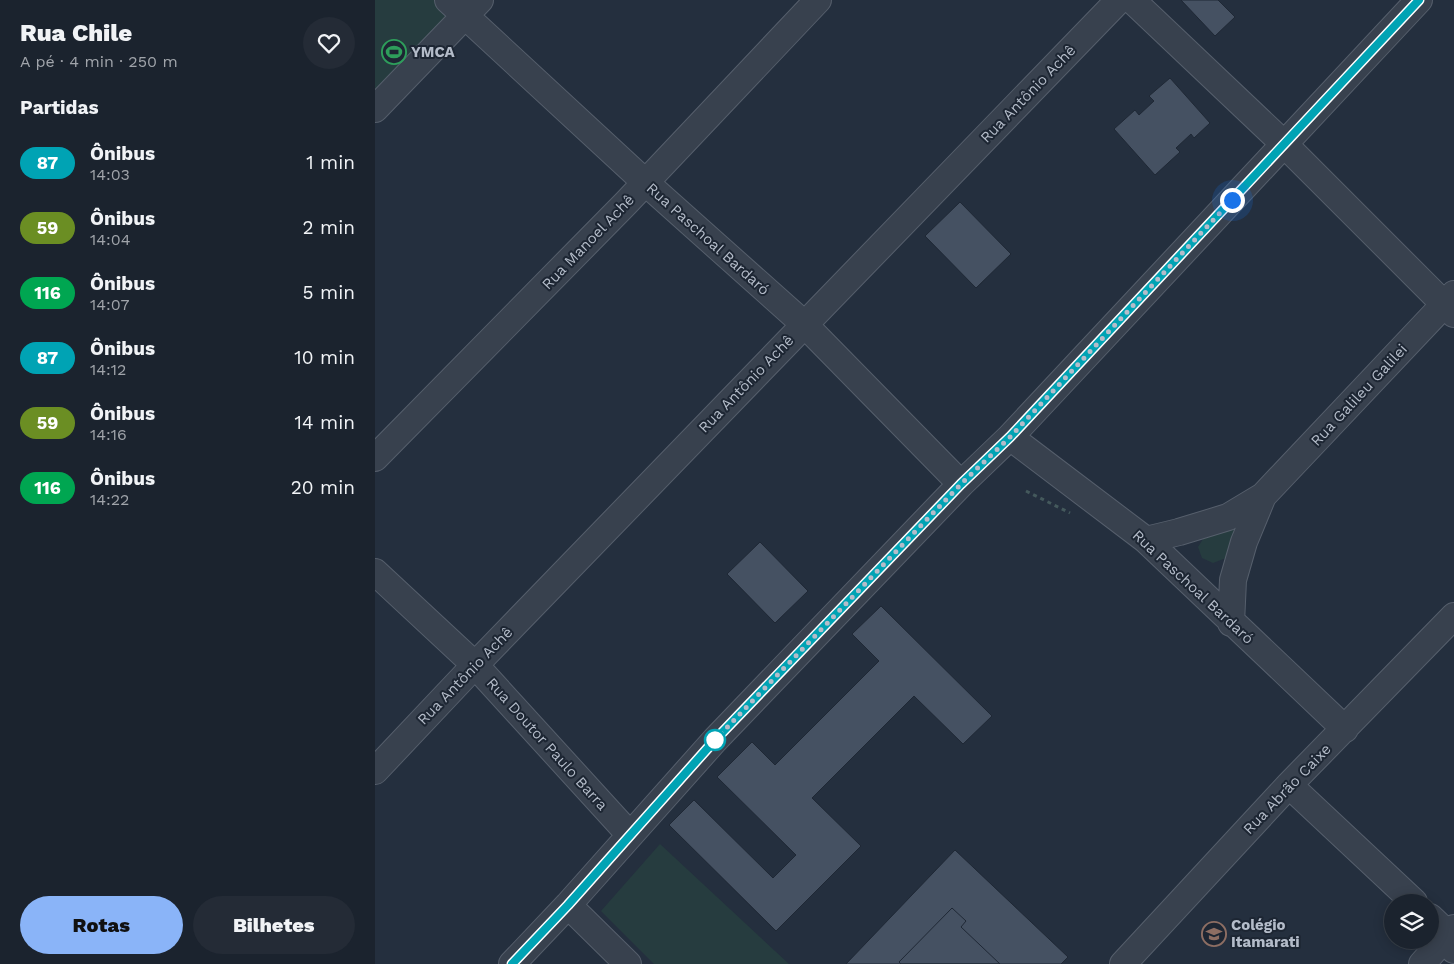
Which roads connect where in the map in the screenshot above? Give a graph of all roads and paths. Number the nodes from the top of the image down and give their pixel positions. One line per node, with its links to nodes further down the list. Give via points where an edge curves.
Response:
1 (818, 0): 8 (street, Rua Manoel Achê)
2 (1119, 0): 10 (street, Rua Antônio Achê)
3 (1132, 0): 7 (street)
4 (1419, 0): 7 (street)
5 (464, 5): 6 (street); 8 (street, Rua Paschoal Bardaró)
6 (375, 109)
7 (1284, 144): 9 (street); 11 (street)
8 (645, 183): 10 (street, Rua Paschoal Bardaró); 12 (street, Rua Manoel Achê)
9 (1451, 304): 14 (street, Rua Galileu Galilei)
10 (804, 324): 13 (street, Rua Paschoal Bardaró); 19 (street, Rua Antônio Achê)
11 (1010, 437): 13 (street); 15 (street, Rua Paschoal Bardaró)
12 (375, 458)
13 (961, 484): 23 (street, via 715,740)
14 (1263, 496): 15 (street, Rua Galileu Galilei, via 1228,517); 18 (street, Rua Galileu Galilei, via 1233,580)
15 (1146, 540): 18 (street, Rua Paschoal Bardaró)
16 (375, 572): 19 (street, Rua Doutor Paulo Barra)
17 (1454, 616): 20 (street, Rua Abrão Caixe)
18 (1231, 623): 20 (street, Rua Paschoal Bardaró)
19 (475, 665): 21 (street, Rua Antônio Achê); 23 (street, Rua Doutor Paulo Barra)
20 (1345, 729): 22 (street, Rua Abrão Caixe)
21 (375, 771)
22 (1289, 785): 24 (street); 29 (street, Rua Abrão Caixe)
23 (630, 835): 25 (street)
24 (1405, 894)
25 (568, 905): 27 (street); 28 (street)
26 (1447, 933): 30 (street)
27 (512, 964)
28 (628, 964)
29 (1123, 964)
30 (1422, 964)

